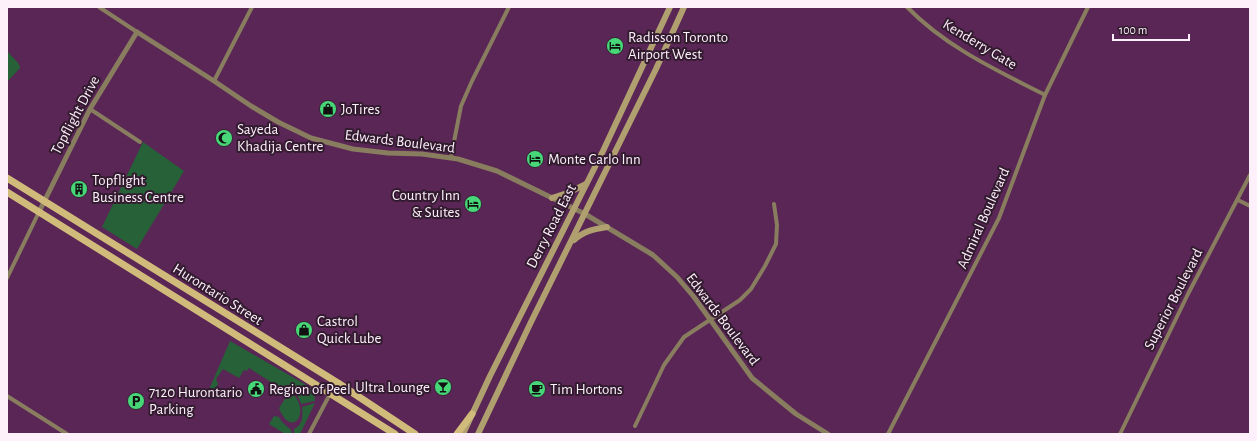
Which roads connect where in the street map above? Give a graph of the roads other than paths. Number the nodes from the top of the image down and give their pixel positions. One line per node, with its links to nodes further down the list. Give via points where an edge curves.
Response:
1 (99, 7): 8 (street, Edwards Boulevard)
2 (252, 7): 9 (street)
3 (509, 7): 17 (street, via 461,106)
4 (670, 7): 12 (main road, Derry Road East)
5 (684, 7): 13 (main road, Derry Road East)
6 (907, 7): 10 (street, Kenderry Gate, via 936,33 981,63)
7 (1088, 7): 10 (street, Admiral Boulevard)
8 (137, 32): 9 (street, Edwards Boulevard); 11 (street, Topflight Drive)
9 (214, 81): 17 (street, Edwards Boulevard, via 278,122 320,141 353,149)
10 (1045, 95): 47 (street, Admiral Boulevard, via 999,218)
11 (90, 109): 14 (street); 24 (street, Topflight Drive)
12 (617, 122): 13 (main road); 15 (main road, Derry Road East)
13 (627, 127): 16 (main road, Derry Road East)
14 (140, 142)
15 (604, 150): 16 (main road); 20 (main road, Derry Road East)
16 (613, 155): 29 (main road, Derry Road East)
17 (451, 157): 22 (street, Edwards Boulevard, via 497,171)
18 (1250, 175): 23 (street, Superior Boulevard)
19 (7, 178): 24 (main road, Hurontario Street)
20 (587, 183): 22 (main road); 27 (main road, Derry Road East)
21 (7, 192): 28 (main road, Hurontario Street)
22 (552, 198): 27 (street, Edwards Boulevard)
23 (1238, 200): 26 (street); 48 (street, Superior Boulevard, via 1188,294)
24 (44, 202): 28 (street, Topflight Drive); 34 (main road, Hurontario Street)
25 (774, 204): 33 (street, via 776,244 765,266 751,289 740,300)
26 (1250, 206)
27 (574, 208): 29 (street, Edwards Boulevard); 37 (main road, Derry Road East)
28 (39, 212): 32 (street); 35 (main road, Hurontario Street)
29 (585, 214): 30 (street, Edwards Boulevard); 31 (main road, Derry Road East)
30 (607, 228): 31 (main road, via 585,232); 33 (street, Edwards Boulevard, via 653,255 677,277)
31 (571, 243): 45 (main road, Derry Road East)
32 (7, 278)
33 (711, 319): 38 (street, via 684,337 664,365); 46 (street, Edwards Boulevard, via 752,378 796,414)
34 (338, 383): 35 (street); 42 (main road, Hurontario Street)
35 (330, 394): 40 (street); 41 (main road, Hurontario Street)
36 (7, 396): 39 (street)
37 (472, 414): 43 (main road); 44 (main road, Derry Road East)
38 (636, 426)
39 (67, 434)
40 (309, 434)
41 (395, 434)
42 (415, 434)
43 (457, 434)
44 (463, 434)
45 (478, 434)
46 (828, 434)
47 (888, 434)
48 (1120, 434)

